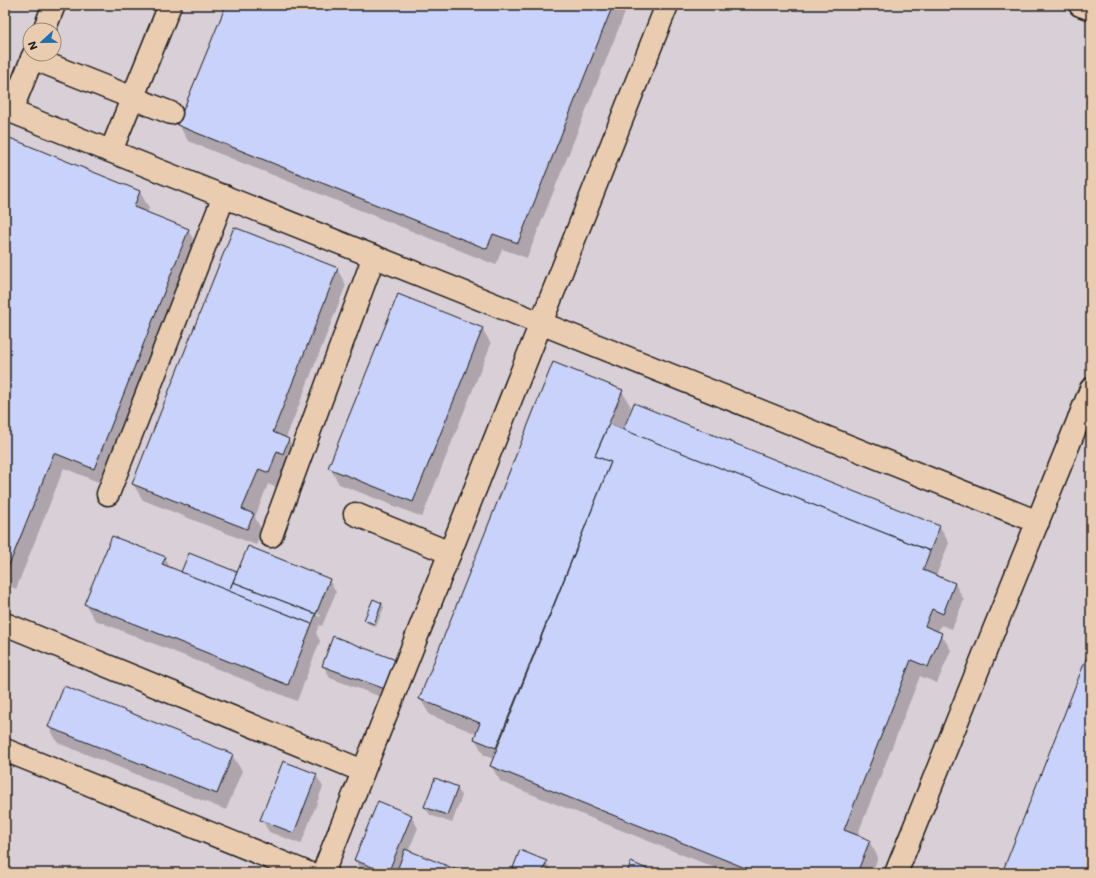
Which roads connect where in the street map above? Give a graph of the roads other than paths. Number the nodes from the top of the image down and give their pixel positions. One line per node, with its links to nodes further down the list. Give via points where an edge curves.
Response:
1 (54, 5): 6 (lane)
2 (170, 5): 9 (lane)
3 (666, 5): 15 (lane)
4 (1080, 5): 5 (lane)
5 (1091, 9)
6 (47, 22)
7 (30, 62): 10 (lane)
8 (47, 62): 9 (lane)
9 (133, 98): 11 (lane); 12 (lane)
10 (8, 110): 12 (lane)
11 (171, 113)
12 (111, 151): 13 (lane)
13 (224, 196): 14 (lane); 17 (lane)
14 (374, 256): 15 (lane); 20 (lane)
15 (541, 323): 19 (lane); 21 (lane)
16 (1091, 390): 19 (lane)
17 (108, 494)
18 (355, 514): 21 (lane)
19 (1038, 522): 27 (lane)
20 (271, 536)
21 (450, 553): 24 (lane)
22 (5, 624): 24 (lane)
23 (5, 750): 25 (lane)
24 (363, 771): 26 (lane)
25 (308, 873)
26 (323, 873)
27 (896, 873)

